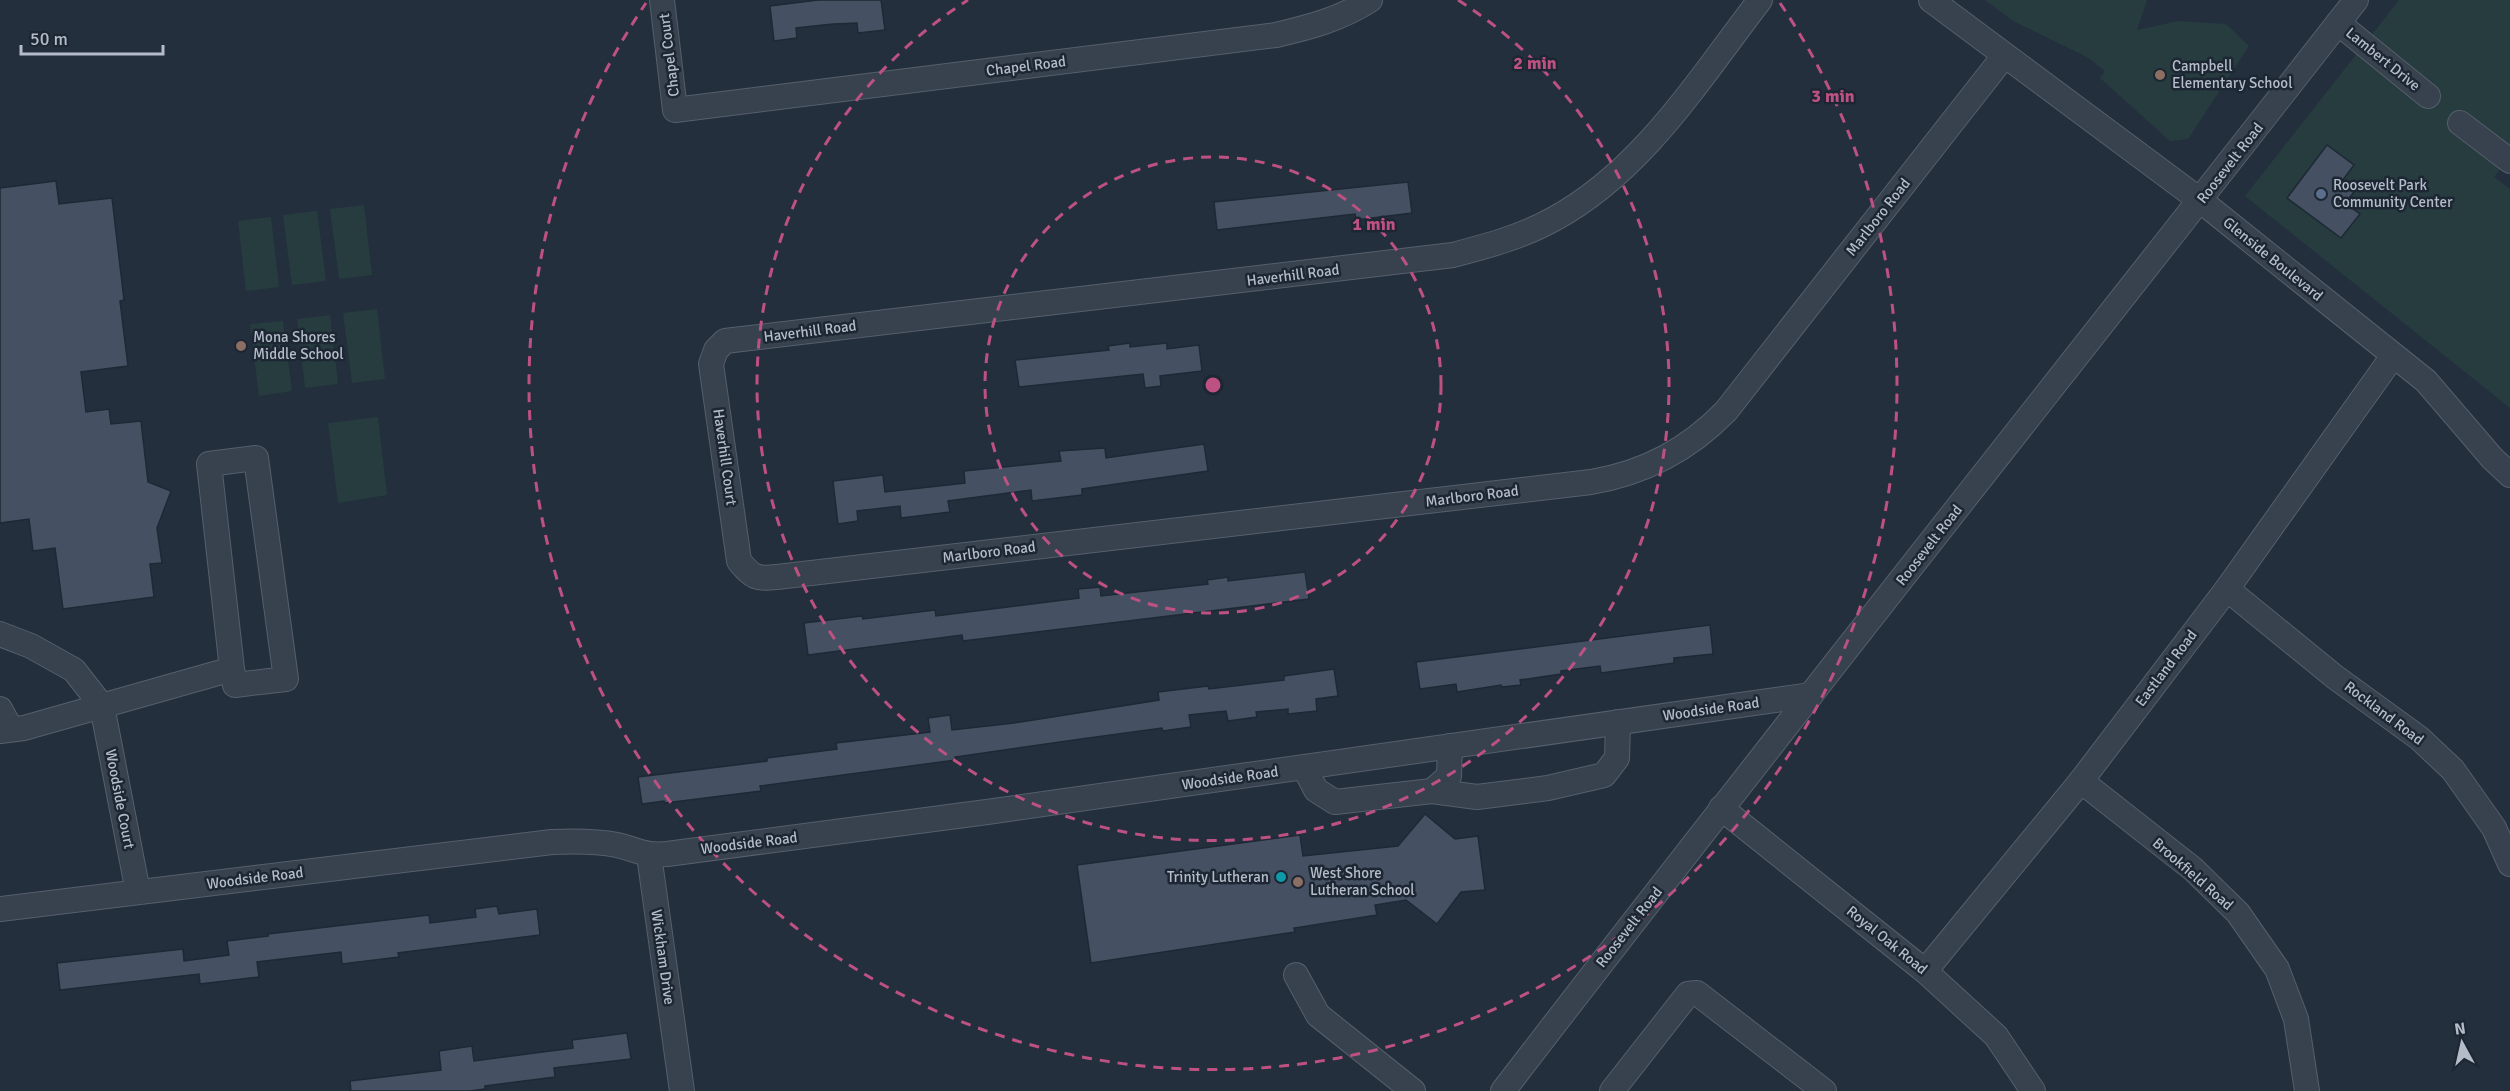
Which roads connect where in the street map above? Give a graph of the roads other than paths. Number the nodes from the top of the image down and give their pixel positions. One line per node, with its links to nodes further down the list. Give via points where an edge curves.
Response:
1 (662, 0): 9 (street, Chapel Court)
2 (1370, 0): 9 (street, Chapel Road, via 1319,25 1276,35)
3 (1760, 0): 13 (street, Haverhill Road, via 1646,147 1613,178 1552,220 1495,244 1430,258)
4 (1931, 0): 7 (street, Glenside Boulevard)
5 (2356, 0): 6 (street, Roosevelt Road)
6 (2338, 23): 8 (street, Lambert Drive); 12 (street, Roosevelt Road)
7 (2004, 56): 12 (street, Glenside Boulevard); 16 (street, Marlboro Road, via 1726,411 1706,432 1646,467 1617,477 1567,485 777,577)
8 (2428, 96)
9 (675, 110)
10 (2460, 123): 11 (street)
11 (2510, 162)
12 (2201, 201): 14 (street, Glenside Boulevard); 20 (street, Roosevelt Road)
13 (725, 341): 16 (street, Haverhill Court, via 716,350 711,364 740,561)
14 (2393, 356): 15 (street, Glenside Boulevard, via 2426,381); 17 (street, Eastland Road)
15 (2510, 475)
16 (751, 575)
17 (2227, 589): 26 (street, Eastland Road); 30 (street, Rockland Road, via 2335,677 2419,738 2453,770 2494,828)
18 (0, 634): 21 (street, via 32,646 74,670)
19 (232, 669): 19 (street, via 235,685 286,679 256,458 209,464); 21 (street)
20 (1811, 695): 22 (street, Woodside Road); 28 (street, Roosevelt Road)
21 (102, 706): 23 (street); 31 (street, Woodside Court)
22 (1618, 722): 24 (street, Woodside Road); 27 (street, via 1617,758 1604,775 1548,788 1477,797)
23 (4, 723)
24 (1450, 746): 25 (street, Woodside Road); 27 (street, via 1449,776)
25 (1304, 767): 27 (street, via 1316,790 1335,802); 29 (street, Woodside Road)
26 (2081, 781): 33 (street, Eastland Road); 41 (street, Brookfield Road, via 2193,869 2238,913 2277,969 2296,1019)
27 (1431, 791)
28 (1721, 808): 33 (street, Royal Oak Road); 37 (street, Roosevelt Road)
29 (649, 855): 31 (street, Woodside Road, via 618,845 577,840); 35 (street, Wickham Drive)
30 (2510, 864)
31 (138, 892): 32 (street, Woodside Road)
32 (0, 909)
33 (1925, 970): 40 (street, Royal Oak Road, via 1996,1036)
34 (1296, 975): 36 (street, via 1318,1015)
35 (682, 1091)
36 (1413, 1091)
37 (1503, 1091)
38 (1612, 1091): 39 (street, via 1688,994 1697,993)
39 (1824, 1091)
40 (2034, 1091)
41 (2307, 1091)

